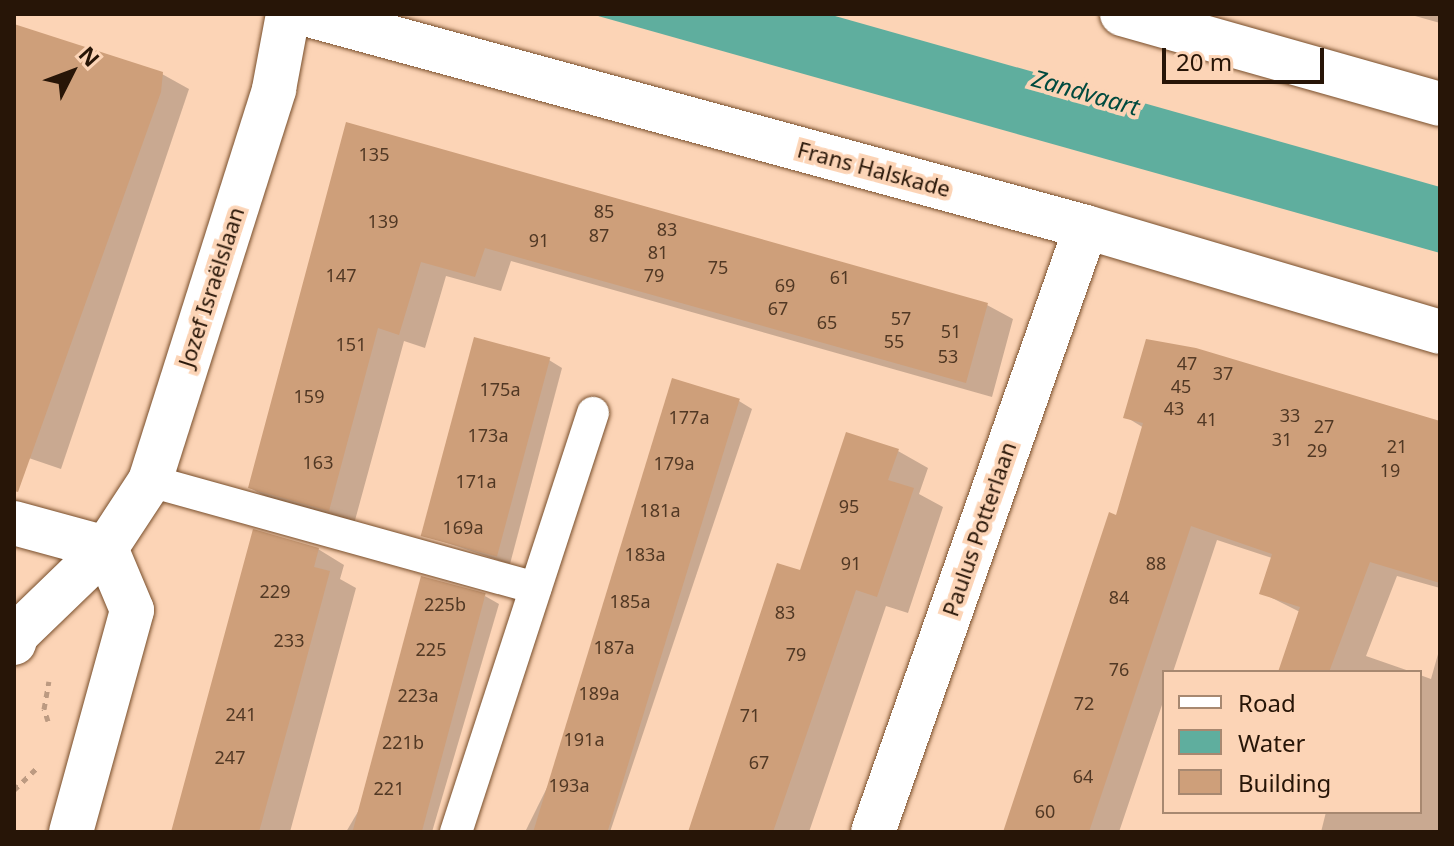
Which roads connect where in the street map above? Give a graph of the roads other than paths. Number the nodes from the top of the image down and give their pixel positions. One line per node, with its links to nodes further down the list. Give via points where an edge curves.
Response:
1 (288, 14): 8 (street, Jozef Israëlslaan, via 274,89)
2 (305, 14): 5 (street, Frans Halskade)
3 (1122, 14): 4 (street)
4 (1440, 104)
5 (1086, 227): 6 (street, Frans Halskade); 15 (street, Paulus Potterlaan)
6 (1440, 332)
7 (593, 413): 11 (lane)
8 (150, 481): 10 (street, Jozef Israëlslaan); 11 (lane)
9 (14, 523): 10 (street)
10 (106, 548): 12 (street, Jozef Israëlslaan, via 17,634); 13 (street, via 132,610)
11 (535, 588): 14 (lane)
12 (14, 643)
13 (71, 832)
14 (456, 832)
15 (873, 832)

